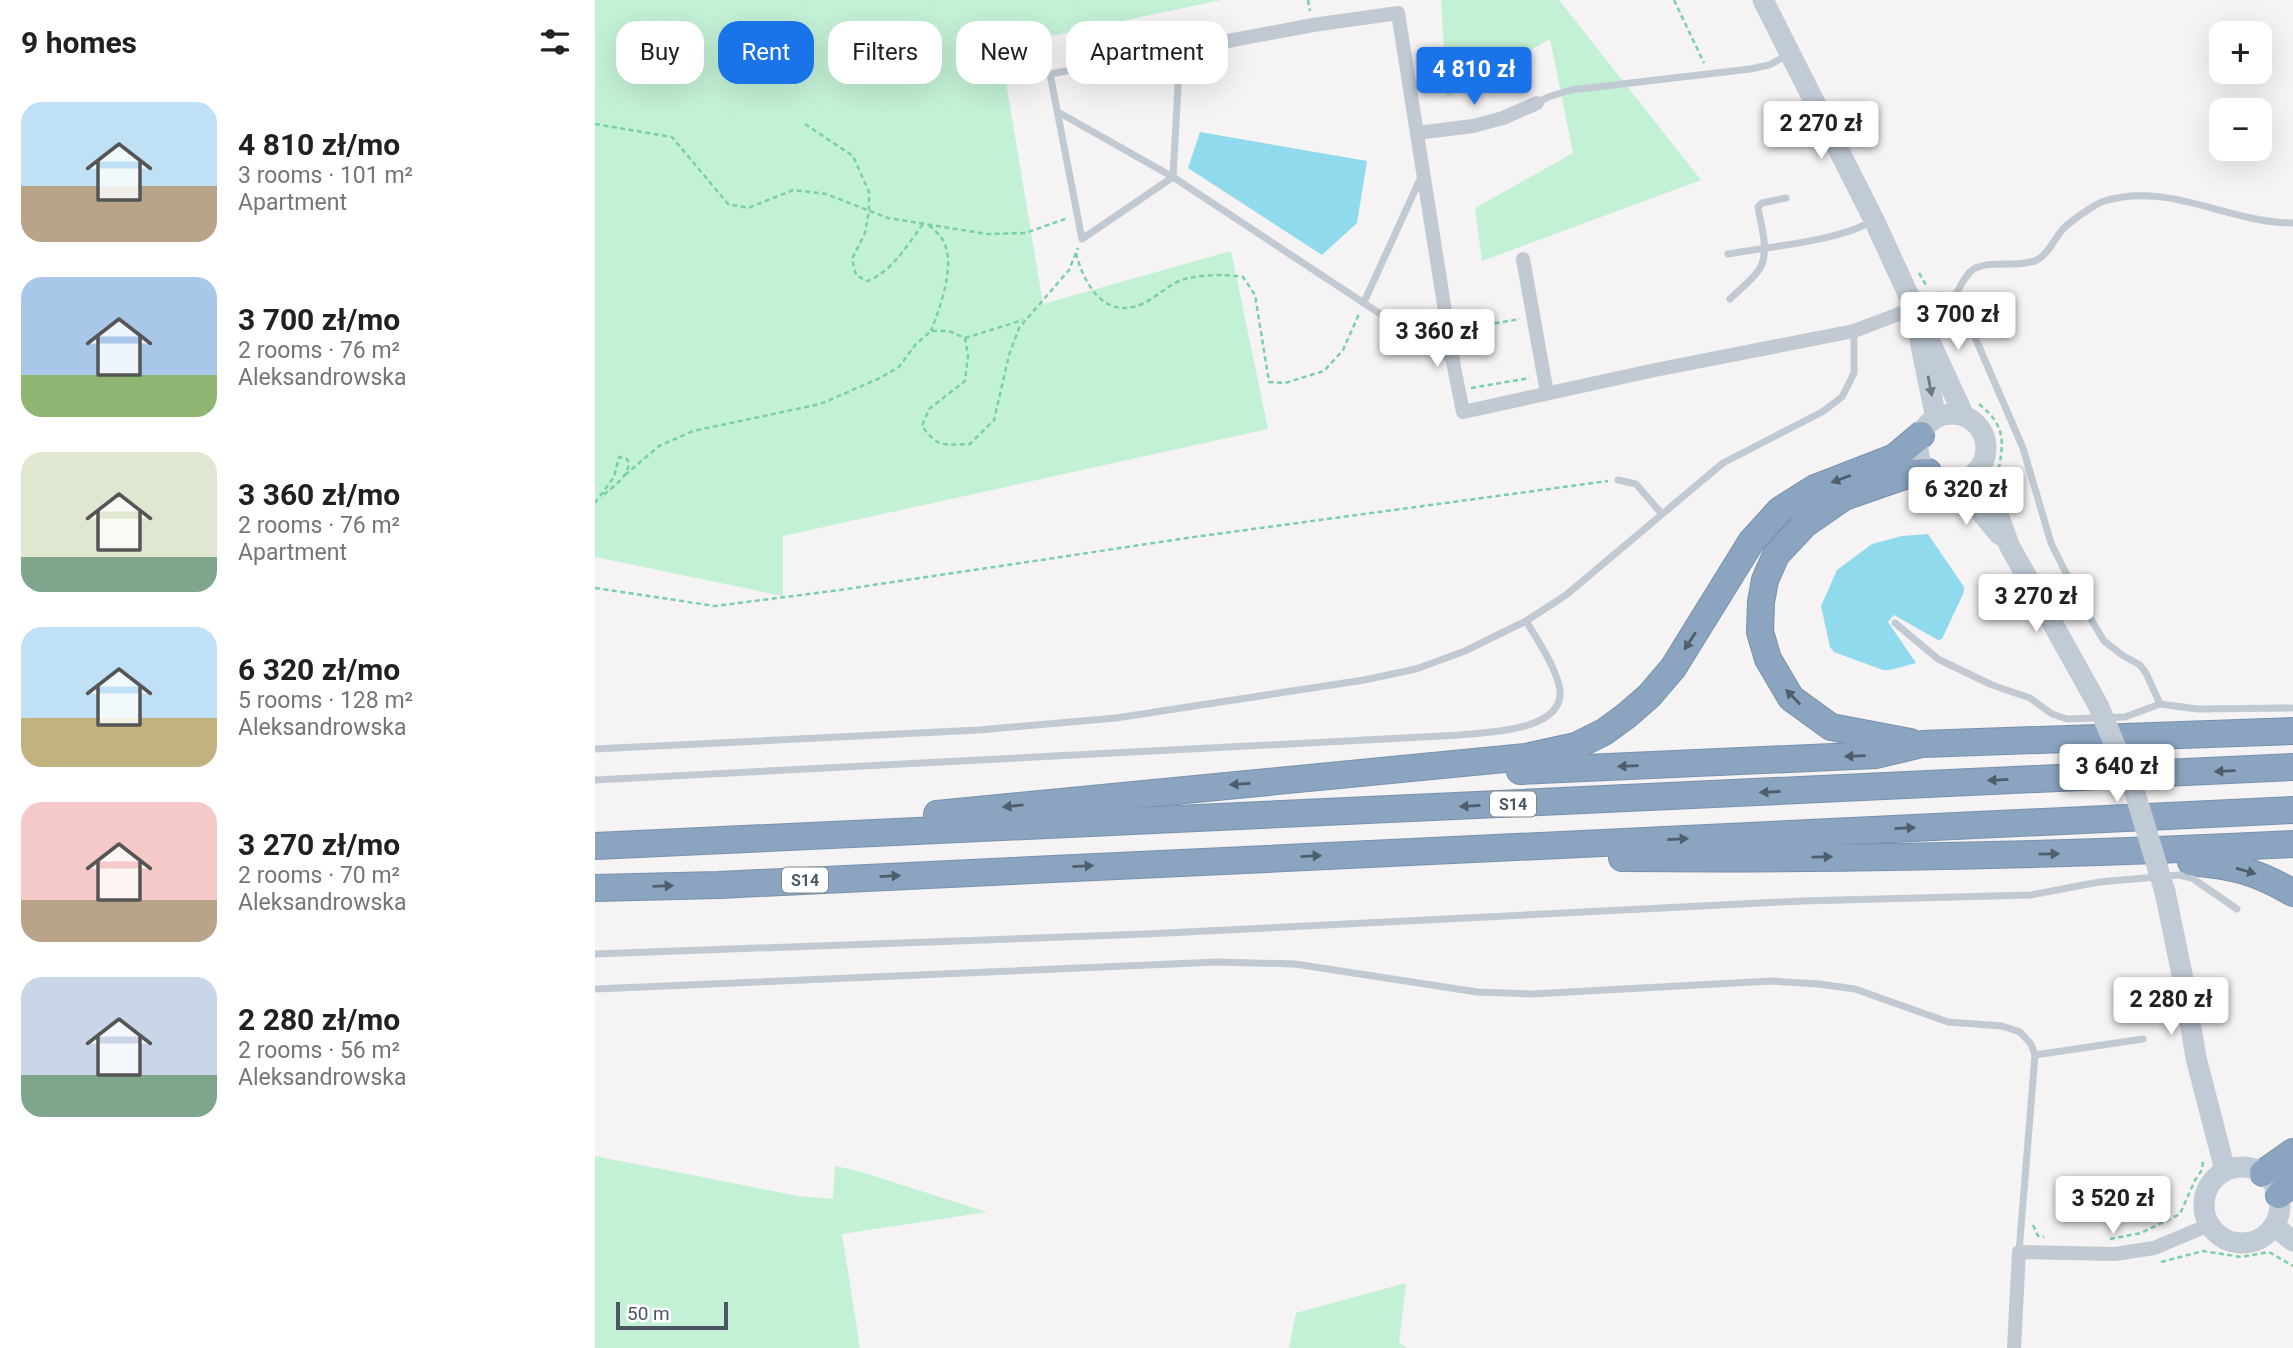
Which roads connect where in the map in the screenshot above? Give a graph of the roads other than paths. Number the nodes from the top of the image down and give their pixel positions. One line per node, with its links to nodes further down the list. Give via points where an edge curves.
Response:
1 (1763, 0): 3 (main road)
2 (1228, 41): 8 (street, via 1398,13)
3 (1790, 54): 6 (lane, via 1769,65 1571,90); 12 (main road)
4 (1066, 71): 7 (lane, via 1050,74)
5 (1178, 84): 10 (lane)
6 (1537, 103): 8 (street, via 1473,126)
7 (1058, 111): 10 (lane); 10 (lane, via 1081,239)
8 (1417, 133): 9 (street)
9 (1423, 172): 19 (lane); 22 (street)
10 (1173, 177): 19 (lane)
11 (1786, 198): 14 (lane, via 1758,207)
12 (1874, 220): 14 (lane, via 1859,229); 20 (main road)
13 (2293, 223): 18 (lane, via 2273,223 2163,197 2102,202 2064,228 2038,259 1978,266 1968,273)
14 (1765, 247): 15 (lane); 17 (lane, via 1759,270)
15 (1728, 254)
16 (1523, 259): 23 (street)
17 (1730, 299)
18 (1953, 300): 20 (lane, via 1947,295 1930,295); 32 (lane, via 1961,304 2024,448 2051,543 2080,601 2104,641 2140,665)
19 (1364, 302): 22 (lane)
20 (1913, 306): 21 (street); 24 (main road); 25 (main road, one-way to 25)
21 (1854, 331): 23 (street); 29 (lane, via 1854,373 1842,397 1723,463)
22 (1454, 362): 23 (street, via 1463,412)
23 (1547, 393)
24 (1964, 416): 25 (main road, via 1955,414); 27 (main road, via 1981,430 1986,452 1983,463)
25 (1929, 426): 26 (main road, via 1919,454); 39 (highway, one-way to 39, via 1895,457 1815,488 1780,510 1751,542 1673,668 1649,696 1604,732 1576,746 1526,757)
26 (1928, 472): 27 (main road, via 1947,482); 35 (highway, one-way to 26, via 1831,727 1791,698 1768,659 1760,632 1765,580 1776,555 1805,524 1844,497)
27 (1967, 477): 54 (main road, bridge, via 1979,510 2009,545 2098,705 2134,790 2165,892 2196,1058)
28 (1618, 480): 29 (lane, via 1636,484)
29 (1662, 514): 30 (lane, via 1566,594)
30 (1526, 621): 36 (lane, via 1465,651 1416,668 1116,718 979,730); 38 (lane, via 1560,688 1559,701 1549,716 1534,724 1500,731)
31 (1895, 623): 32 (lane, via 1938,659 2067,719 2125,717)
32 (2160, 704): 33 (lane, via 2197,709)
33 (2293, 708)
34 (2293, 731): 35 (highway)
35 (1922, 744): 39 (highway, one-way to 39, via 1876,755)
36 (595, 749)
37 (2293, 767): 41 (highway, S14, one-way to 41)
38 (595, 780)
39 (1279, 781): 41 (highway, one-way to 41, via 862,821)
40 (2293, 810): 44 (highway, S14, one-way to 40)
41 (733, 841): 43 (highway, S14)
42 (2293, 844): 45 (highway)
43 (595, 846)
44 (1439, 850): 45 (highway, one-way to 45, via 1705,859); 46 (highway, S14, one-way to 44)
45 (2106, 853): 47 (highway, one-way to 47, via 2221,864)
46 (595, 888)
47 (2293, 893)
48 (2237, 909): 49 (lane, via 2199,882 2179,875 2099,882 2031,895)
49 (595, 954)
50 (595, 989): 52 (lane, via 1217,962 1295,964 1477,992 1532,995 1770,981 1855,989 1948,1021 2002,1026 2020,1032)
51 (2143, 1039): 52 (lane)
52 (2035, 1055): 60 (lane)
53 (2293, 1152): 55 (highway)
54 (2225, 1170): 55 (main road, via 2251,1168); 57 (main road, via 2205,1194)
55 (2263, 1173): 56 (main road)
56 (2286, 1187): 58 (main road)
57 (2209, 1225): 58 (main road, via 2217,1235 2241,1243 2265,1236); 60 (street, via 2154,1248 2115,1254)
58 (2274, 1226): 59 (main road)
59 (2293, 1241)
60 (2019, 1252): 61 (street)
61 (2014, 1348)

